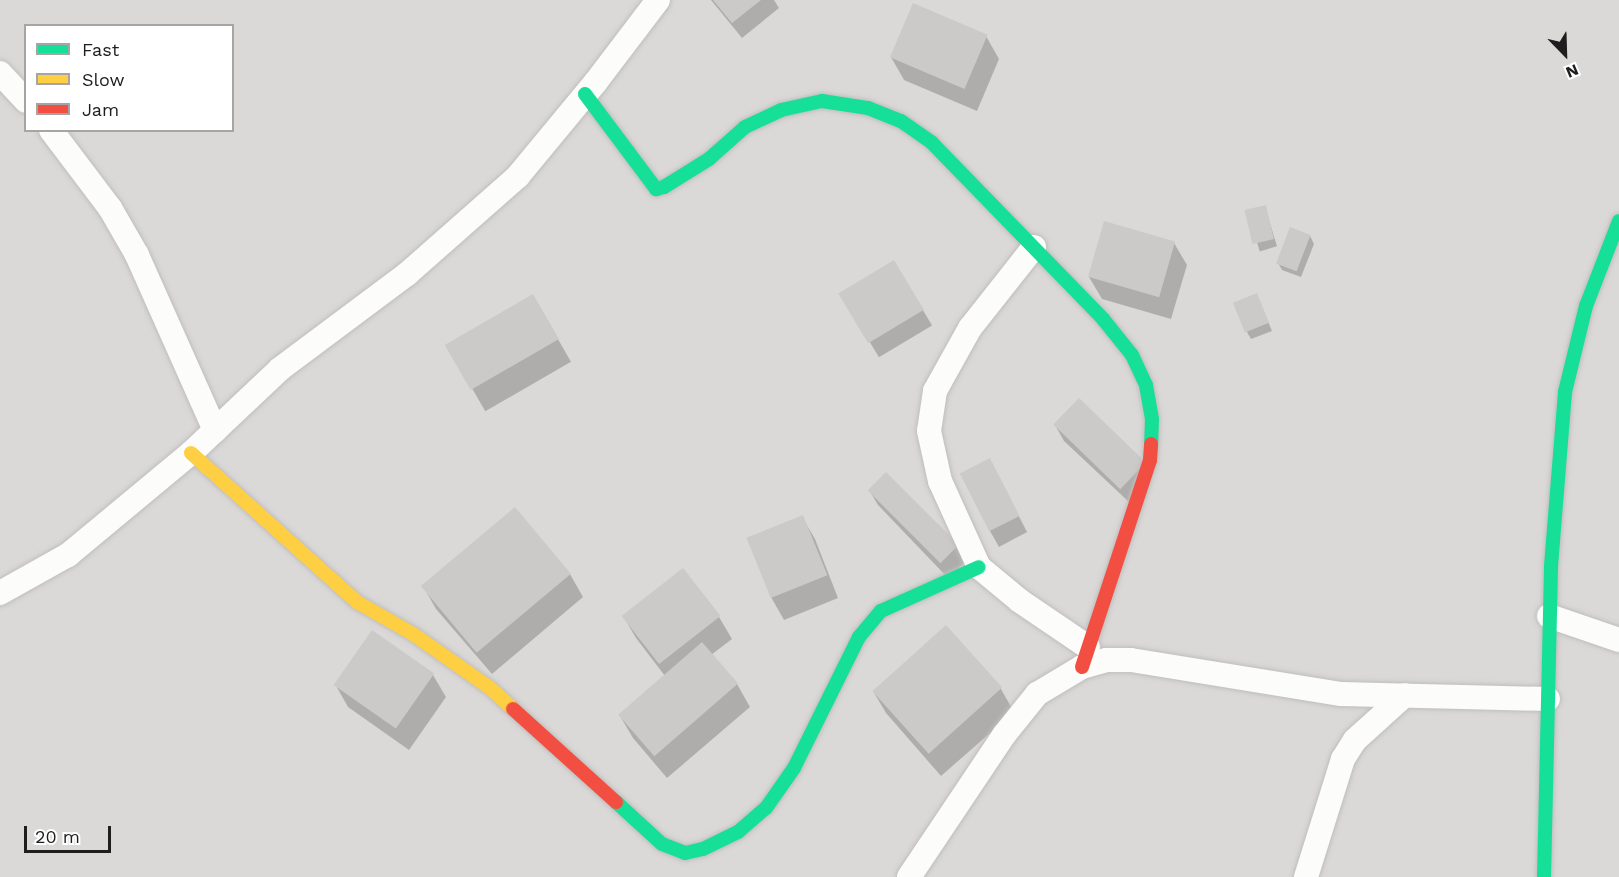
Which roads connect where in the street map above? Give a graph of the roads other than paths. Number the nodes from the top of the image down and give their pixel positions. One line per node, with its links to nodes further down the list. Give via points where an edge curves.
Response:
1 (658, 0): 3 (street)
2 (0, 73): 4 (street)
3 (585, 94): 7 (street, via 656,189 708,159 745,127 782,110 822,101 868,108 900,121 933,143); 9 (street, via 518,176 407,274 280,369)
4 (24, 99)
5 (53, 132): 9 (street, via 110,208 137,255)
6 (1619, 221): 8 (street)
7 (1034, 247): 11 (street, via 970,328 935,391 929,431 940,481); 15 (street, via 1132,355 1146,385 1152,419 1150,460)
8 (1612, 265): 13 (street, via 1586,306 1565,392)
9 (215, 430): 10 (street)
10 (191, 453): 11 (street, via 357,602 413,634 490,688 662,844 685,853 738,832 766,808 794,768 859,637 881,611); 12 (street, via 68,555)
11 (980, 567): 15 (street)
12 (0, 593)
13 (1549, 616): 14 (street); 17 (street)
14 (1619, 640)
15 (1085, 657): 16 (street, via 1131,660 1341,694); 18 (street, via 1037,694 1004,735)
16 (1405, 695): 17 (street); 19 (street, via 1355,740 1343,759)
17 (1548, 699): 20 (street)
18 (909, 877)
19 (1306, 877)
20 (1544, 877)

